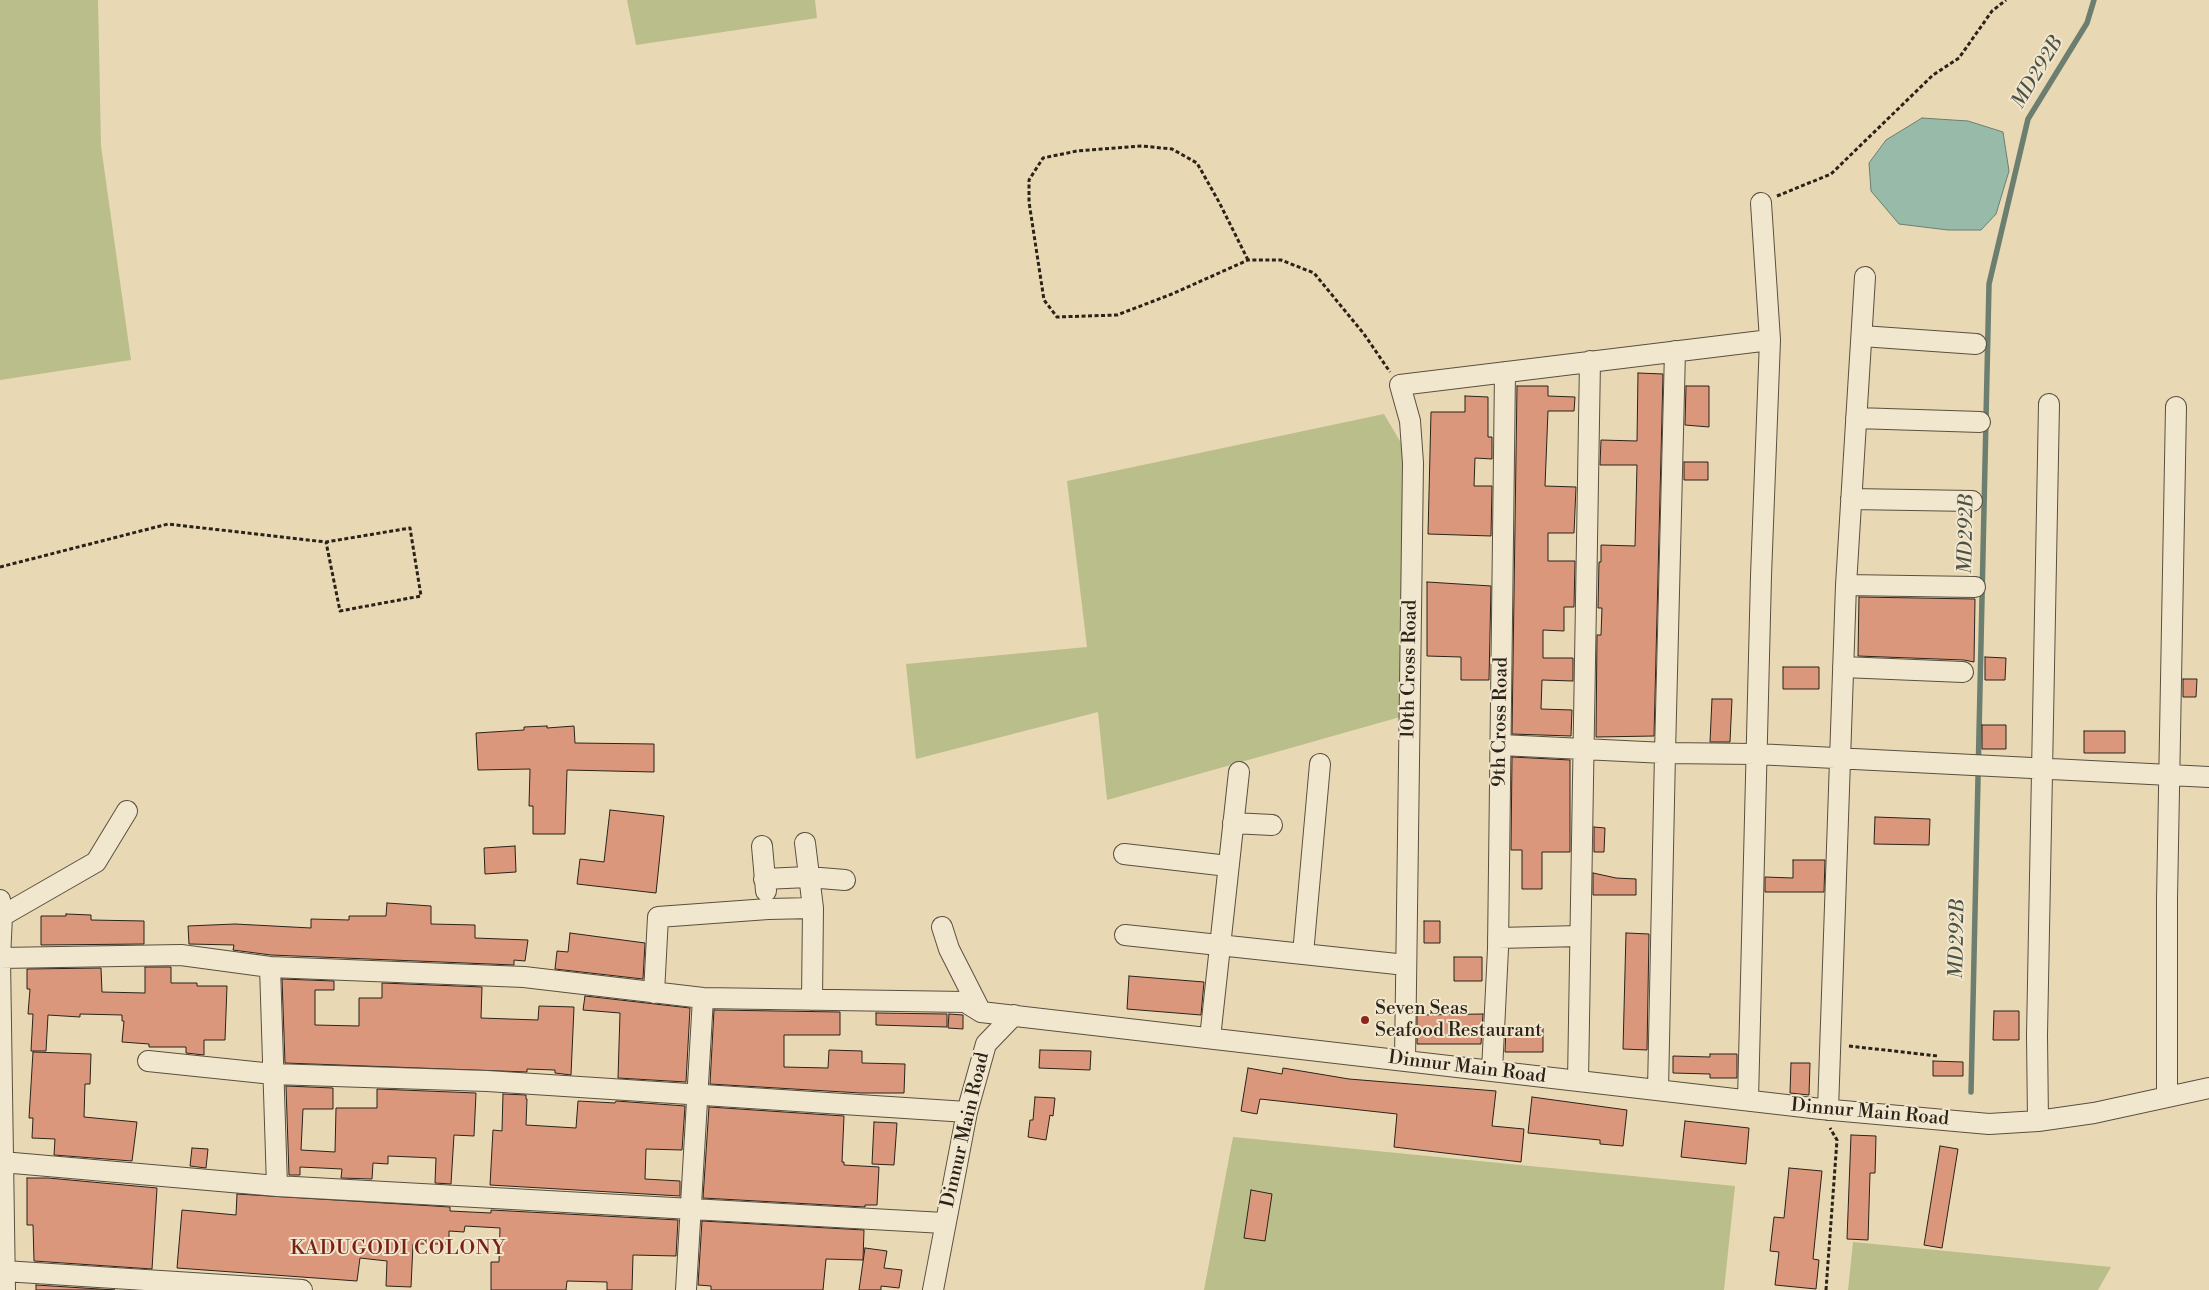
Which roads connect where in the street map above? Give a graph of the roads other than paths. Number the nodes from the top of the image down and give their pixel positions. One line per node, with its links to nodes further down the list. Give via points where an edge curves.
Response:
1 (1761, 203): 4 (street)
2 (1865, 277): 3 (street)
3 (1862, 336): 5 (street); 11 (street)
4 (1770, 340): 6 (street); 22 (street)
5 (1976, 344)
6 (1675, 351): 7 (street); 21 (street)
7 (1590, 361): 8 (street); 20 (street)
8 (1505, 372): 19 (street, 9th Cross Road); 49 (street, 10th Cross Road, via 1400,385 1410,421 1412,463)
9 (2049, 404): 25 (street)
10 (2176, 407): 27 (street)
11 (1856, 418): 12 (street); 13 (street)
12 (1980, 422)
13 (1851, 499): 14 (street); 15 (street)
14 (1972, 501)
15 (1846, 585): 16 (street); 17 (street)
16 (1974, 587)
17 (1843, 667): 18 (street); 23 (street)
18 (1963, 672)
19 (1501, 745): 20 (street); 45 (street, 9th Cross Road)
20 (1583, 749): 21 (street); 44 (street)
21 (1665, 753): 22 (street); 63 (street)
22 (1756, 754): 23 (street); 66 (street)
23 (1840, 759): 25 (street); 67 (street)
24 (1320, 764): 47 (street)
25 (2042, 769): 27 (street); 69 (street)
26 (1239, 772): 30 (street)
27 (2169, 775): 28 (street); 65 (street)
28 (2209, 777)
29 (127, 811): 39 (street, via 96,862)
30 (1233, 823): 31 (street); 35 (street)
31 (1272, 825)
32 (805, 843): 36 (street)
33 (762, 846): 37 (street)
34 (1124, 854): 35 (street)
35 (1228, 866): 46 (street)
36 (808, 877): 37 (street); 38 (street); 40 (street)
37 (764, 879): 41 (street)
38 (845, 880)
39 (1, 908): 48 (street)
40 (813, 908): 41 (street); 53 (street)
41 (768, 909): 51 (street, via 658,917)
42 (942, 927): 54 (street, via 949,950)
43 (1126, 935): 46 (street)
44 (1580, 936): 45 (street); 61 (street)
45 (1498, 938): 59 (street, 9th Cross Road)
46 (1220, 945): 47 (street); 56 (street)
47 (1304, 954): 49 (street)
48 (0, 958): 50 (street, via 181,955); 70 (street)
49 (1406, 965): 57 (street, 10th Cross Road)
50 (270, 967): 51 (street, via 524,977); 60 (street)
51 (654, 993): 52 (street)
52 (702, 998): 53 (street); 64 (street)
53 (812, 1000): 54 (street, via 965,1002)
54 (981, 1012): 55 (street)
55 (1014, 1015): 56 (street, Dinnur Main Road); 68 (street, Dinnur Main Road, via 986,1044)
56 (1210, 1038): 57 (street, Dinnur Main Road)
57 (1405, 1060): 59 (street, Dinnur Main Road)
58 (148, 1061): 60 (street)
59 (1492, 1071): 61 (street, Dinnur Main Road)
60 (273, 1074): 64 (street); 71 (street)
61 (1578, 1081): 63 (street, Dinnur Main Road)
62 (2209, 1088): 65 (street, Dinnur Main Road)
63 (1658, 1090): 66 (street, Dinnur Main Road)
64 (697, 1094): 68 (street); 72 (street)
65 (2167, 1098): 69 (street, Dinnur Main Road)
66 (1748, 1100): 67 (street, Dinnur Main Road)
67 (1828, 1110): 69 (street, Dinnur Main Road, via 1989,1124)
68 (967, 1112): 73 (street, Dinnur Main Road)
69 (2038, 1122)
70 (2, 1162): 71 (street); 74 (street)
71 (277, 1186): 72 (street)
72 (690, 1210): 73 (street); 77 (street)
73 (944, 1223): 78 (street, Dinnur Main Road)
74 (2, 1229): 75 (street)
75 (4, 1281): 76 (street)
76 (302, 1290)
77 (686, 1290)
78 (932, 1290)

